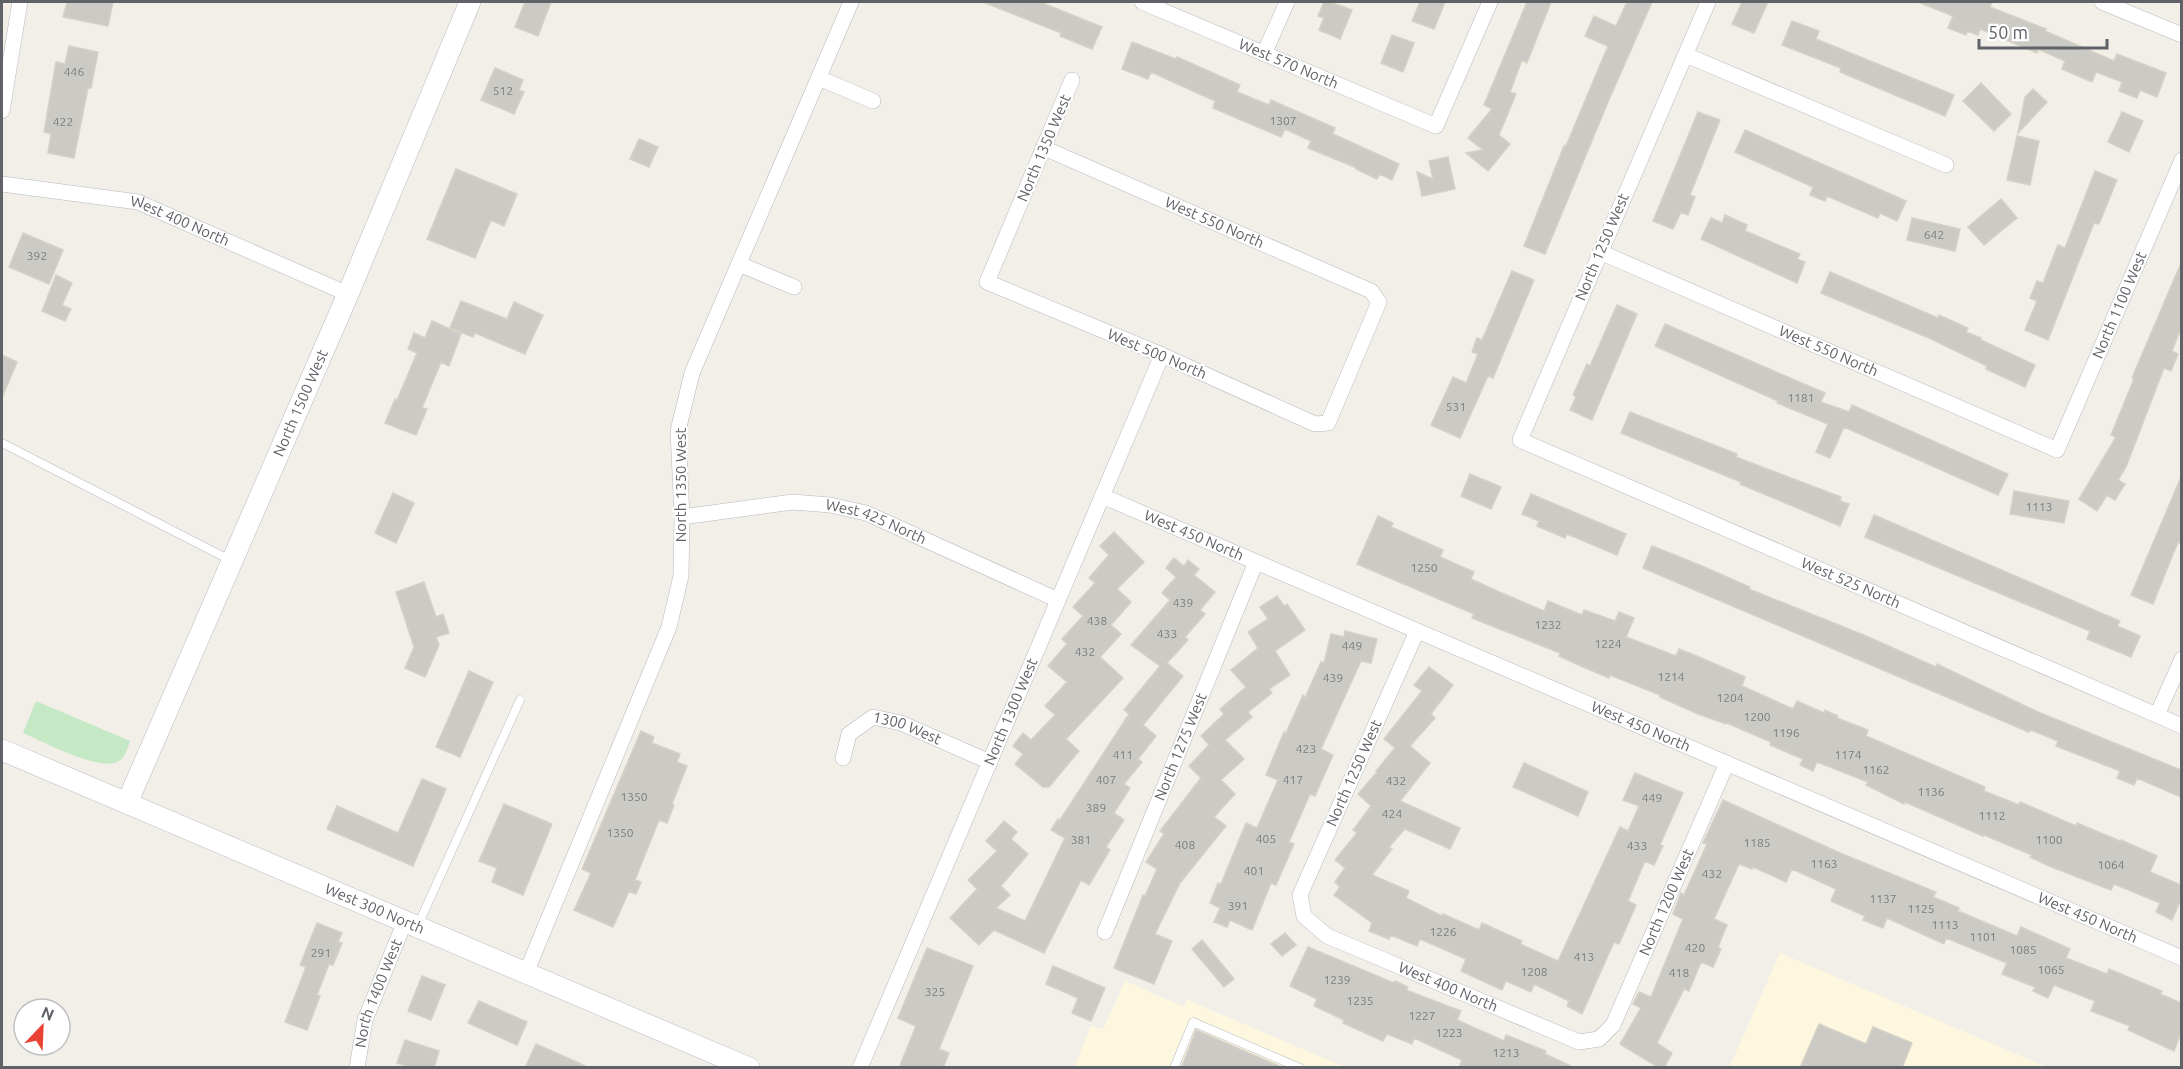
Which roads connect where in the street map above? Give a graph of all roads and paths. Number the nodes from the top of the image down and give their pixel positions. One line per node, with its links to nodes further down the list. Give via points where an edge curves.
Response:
1 (20, 2): 15 (street)
2 (470, 2): 24 (street, North 1500 West)
3 (851, 2): 12 (street, North 1350 West)
4 (1142, 2): 10 (street, West 570 North)
5 (1287, 2): 10 (street)
6 (1491, 2): 10 (street, West 570 North, via 1436,126)
7 (1708, 2): 11 (street, North 1250 West)
8 (2102, 2): 9 (street)
9 (2181, 35)
10 (1264, 54)
11 (1686, 55): 18 (street); 20 (street, North 1250 West)
12 (819, 78): 14 (street); 21 (street, North 1350 West)
13 (1072, 80): 16 (street, North 1350 West)
14 (873, 101)
15 (2, 111)
16 (1044, 147): 22 (street, North 1350 West); 26 (street, West 550 North, via 1371,291 1380,302)
17 (2181, 160): 29 (street, North 1100 West)
18 (1946, 165)
19 (2, 184): 24 (street, West 400 North, via 138,202)
20 (1600, 252): 27 (street, North 1250 West); 29 (street, West 550 North)
21 (739, 264): 23 (street); 31 (street, North 1350 West, via 692,373 678,431)
22 (987, 282): 25 (street, West 500 North)
23 (794, 287)
24 (348, 294): 32 (street, North 1500 West)
25 (1162, 355): 26 (street, West 500 North, via 1315,424); 30 (street, North 1300 West)
26 (1328, 423)
27 (1520, 440): 38 (street, West 525 North)
28 (2, 443): 32 (lane)
29 (2057, 450)
30 (1102, 496): 33 (street, West 450 North); 34 (street, North 1300 West)
31 (682, 517): 34 (street, West 425 North, via 793,502 830,505 866,513); 49 (street, North 1350 West, via 681,576 669,627)
32 (232, 561): 44 (street, North 1500 West)
33 (1256, 562): 35 (street, West 450 North); 47 (street, North 1275 West)
34 (1058, 600): 42 (street, North 1300 West)
35 (1418, 631): 43 (street, West 450 North); 45 (street, North 1250 West, via 1300,895)
36 (2181, 659): 38 (street)
37 (520, 700): 46 (lane)
38 (2157, 715): 39 (street, West 525 North)
39 (2181, 726)
40 (2, 750): 44 (street, West 300 North)
41 (843, 758): 42 (street, 1300 West, via 849,734 873,717 902,723)
42 (990, 762): 53 (street, North 1300 West)
43 (1727, 763): 48 (street, West 450 North); 50 (street, North 1200 West, via 1613,1025)
44 (127, 803): 46 (street, West 300 North)
45 (1304, 916): 50 (street, West 400 North, via 1327,936 1579,1042)
46 (411, 924): 49 (street, West 300 North); 51 (street, North 1400 West, via 365,1020)
47 (1105, 932)
48 (2181, 958)
49 (526, 973): 52 (street, West 300 North)
50 (1599, 1039)
51 (357, 1068)
52 (749, 1068)
53 (860, 1068)
54 (1174, 1068): 55 (lane, via 1193,1022)
55 (1300, 1068)

